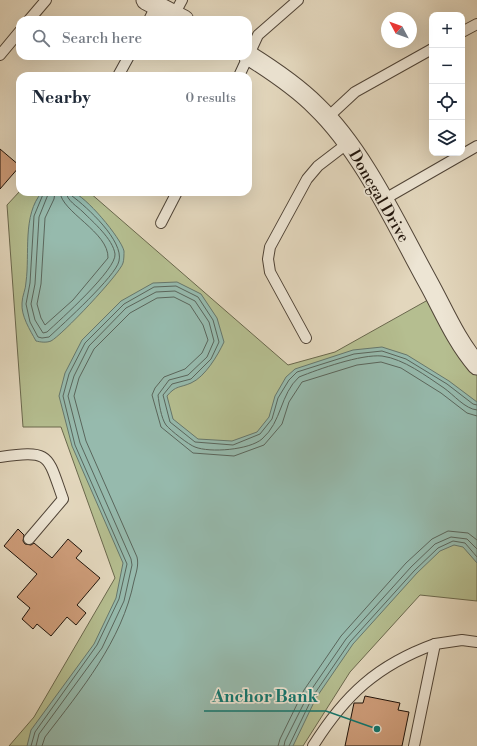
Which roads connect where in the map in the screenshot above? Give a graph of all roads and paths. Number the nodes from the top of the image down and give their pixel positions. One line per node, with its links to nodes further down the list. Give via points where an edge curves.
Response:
1 (46, 0): 5 (lane)
2 (298, 0): 9 (lane, via 258,35)
3 (150, 9): 4 (street)
4 (180, 12)
5 (32, 16)
6 (477, 24): 7 (lane)
7 (465, 30)
8 (16, 36): 11 (lane)
9 (252, 49)
10 (429, 51): 17 (lane, via 354,92)
11 (0, 54)
12 (252, 58): 17 (street, Donegal Drive, via 300,91)
13 (127, 60): 15 (lane)
14 (247, 60): 16 (lane)
15 (120, 72)
16 (241, 72)
17 (327, 118): 18 (street, Donegal Drive)
18 (348, 143): 21 (street, Donegal Drive); 23 (lane, via 318,166 307,179 270,247 270,272)
19 (477, 146): 21 (lane)
20 (175, 196): 22 (lane)
21 (383, 200): 24 (street, Donegal Drive, via 455,331)
22 (161, 222)
23 (306, 338)
24 (477, 365)
25 (0, 456): 26 (lane, via 29,453 45,458 50,463 63,499)
26 (30, 539)
27 (477, 642): 28 (lane, via 462,640)
28 (434, 644): 29 (lane, via 414,651 370,678 350,697); 30 (lane)
29 (313, 746)
30 (414, 746)

